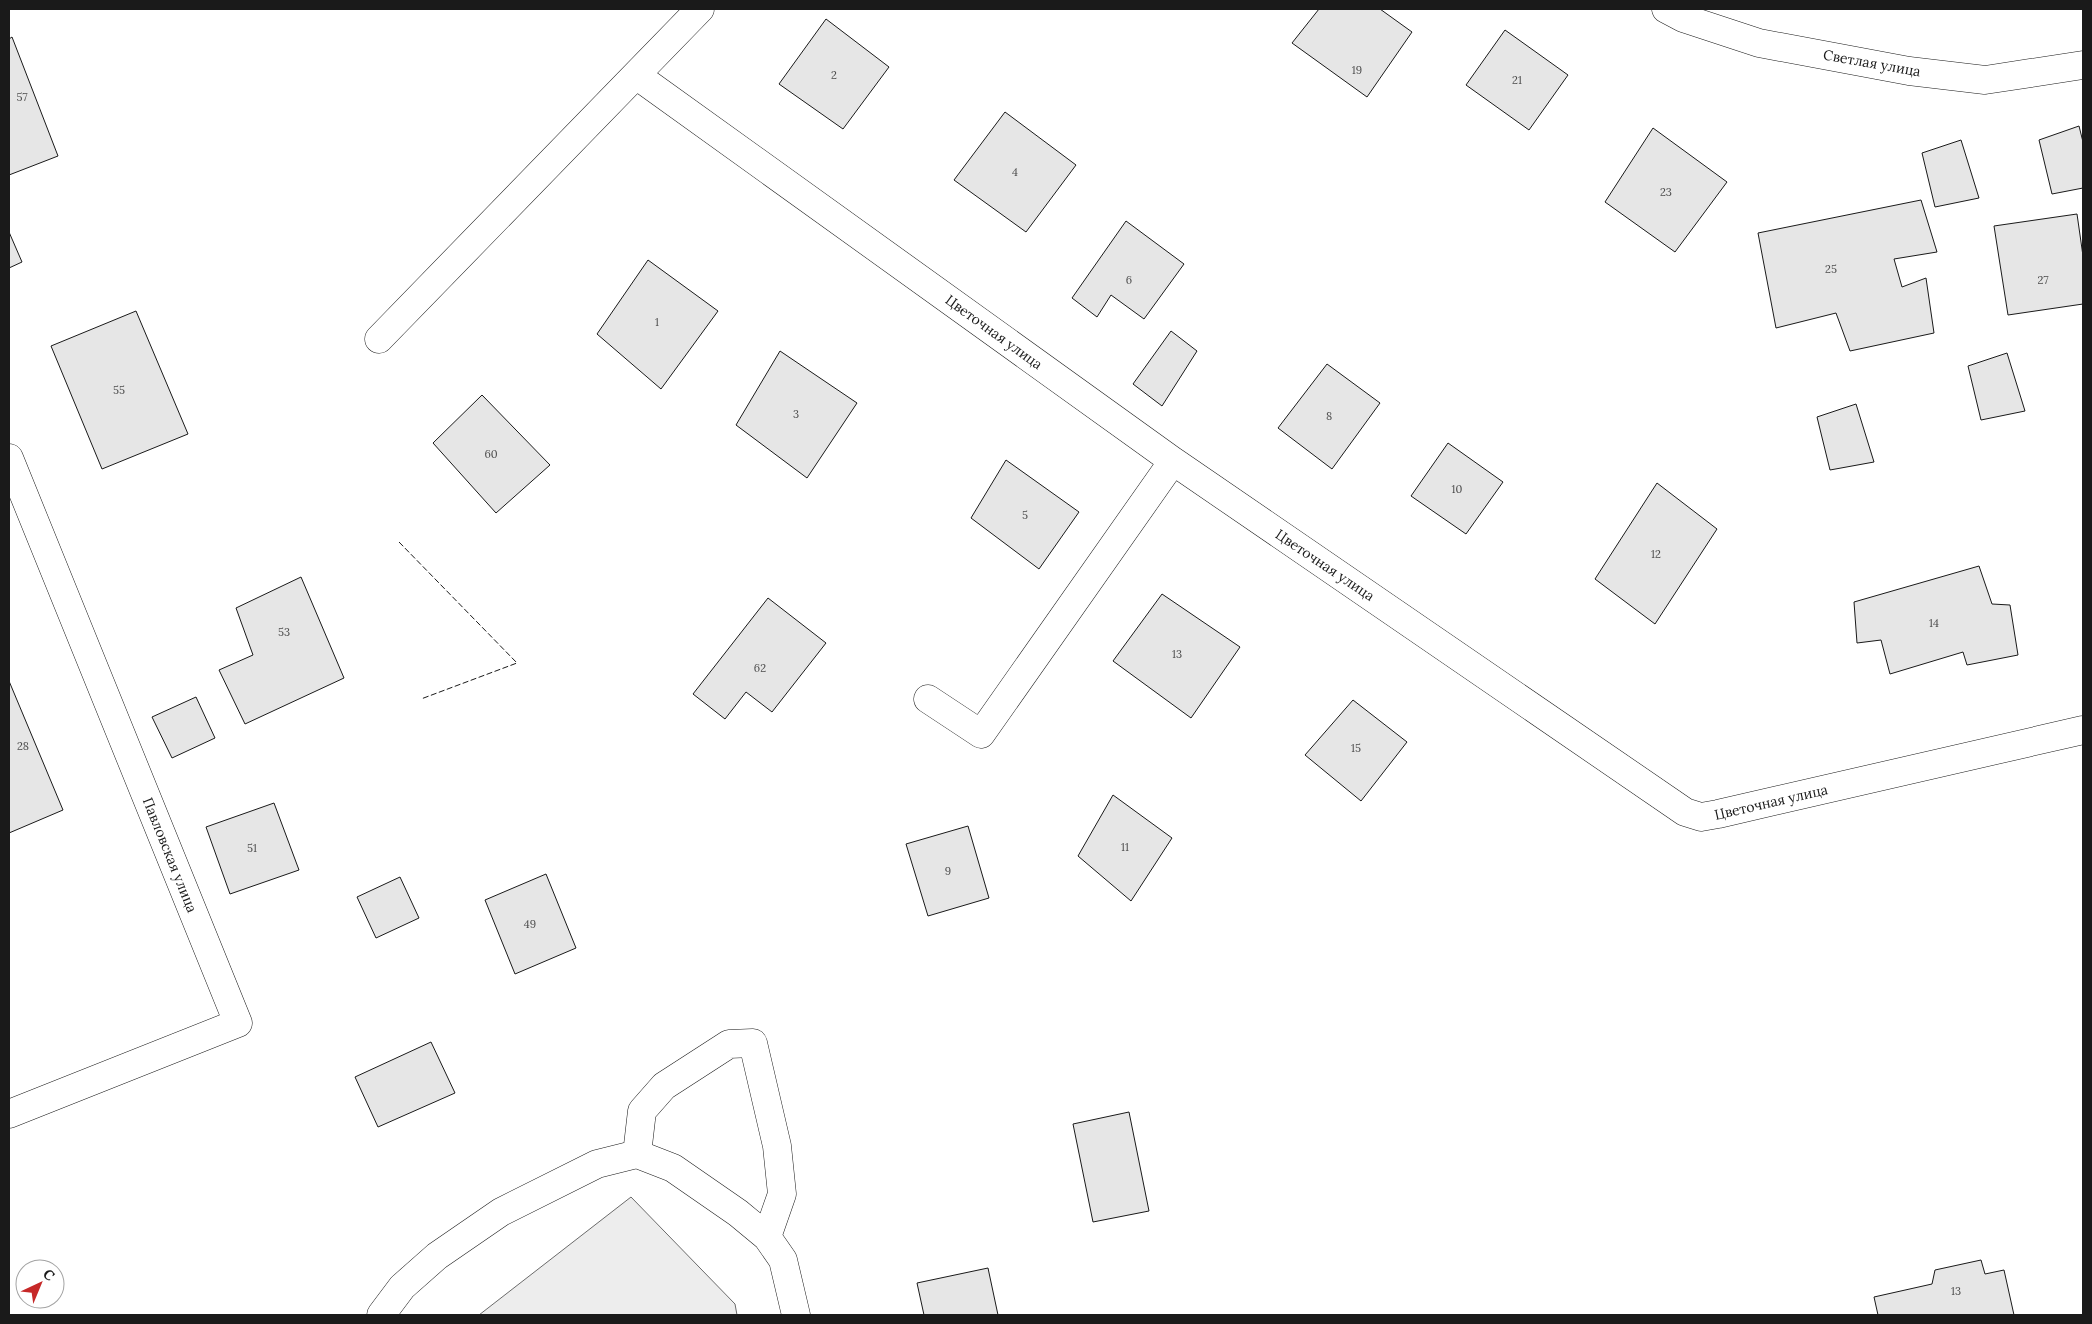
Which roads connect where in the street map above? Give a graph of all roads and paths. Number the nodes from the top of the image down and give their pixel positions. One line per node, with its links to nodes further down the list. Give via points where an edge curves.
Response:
1 (700, 9): 4 (street)
2 (1666, 9): 3 (street, Светлая улица, via 1683,18 1759,43 1909,71 1985,80)
3 (2083, 65)
4 (636, 75): 5 (street); 7 (street, Цветочная улица)
5 (379, 339)
6 (9, 458): 10 (street, Павловская улица, via 238,1023)
7 (1173, 461): 8 (street, via 981,734); 9 (street, Цветочная улица, via 1685,812 1701,817)
8 (928, 699)
9 (2083, 730)
10 (9, 1114)
11 (637, 1154): 12 (street, via 673,1168); 12 (street, via 642,1111 664,1086 730,1044 753,1043 777,1146 782,1194); 13 (street, via 597,1164 501,1212 437,1256 402,1287)
12 (767, 1237): 14 (street, via 784,1260)
13 (381, 1315)
14 (796, 1315)

